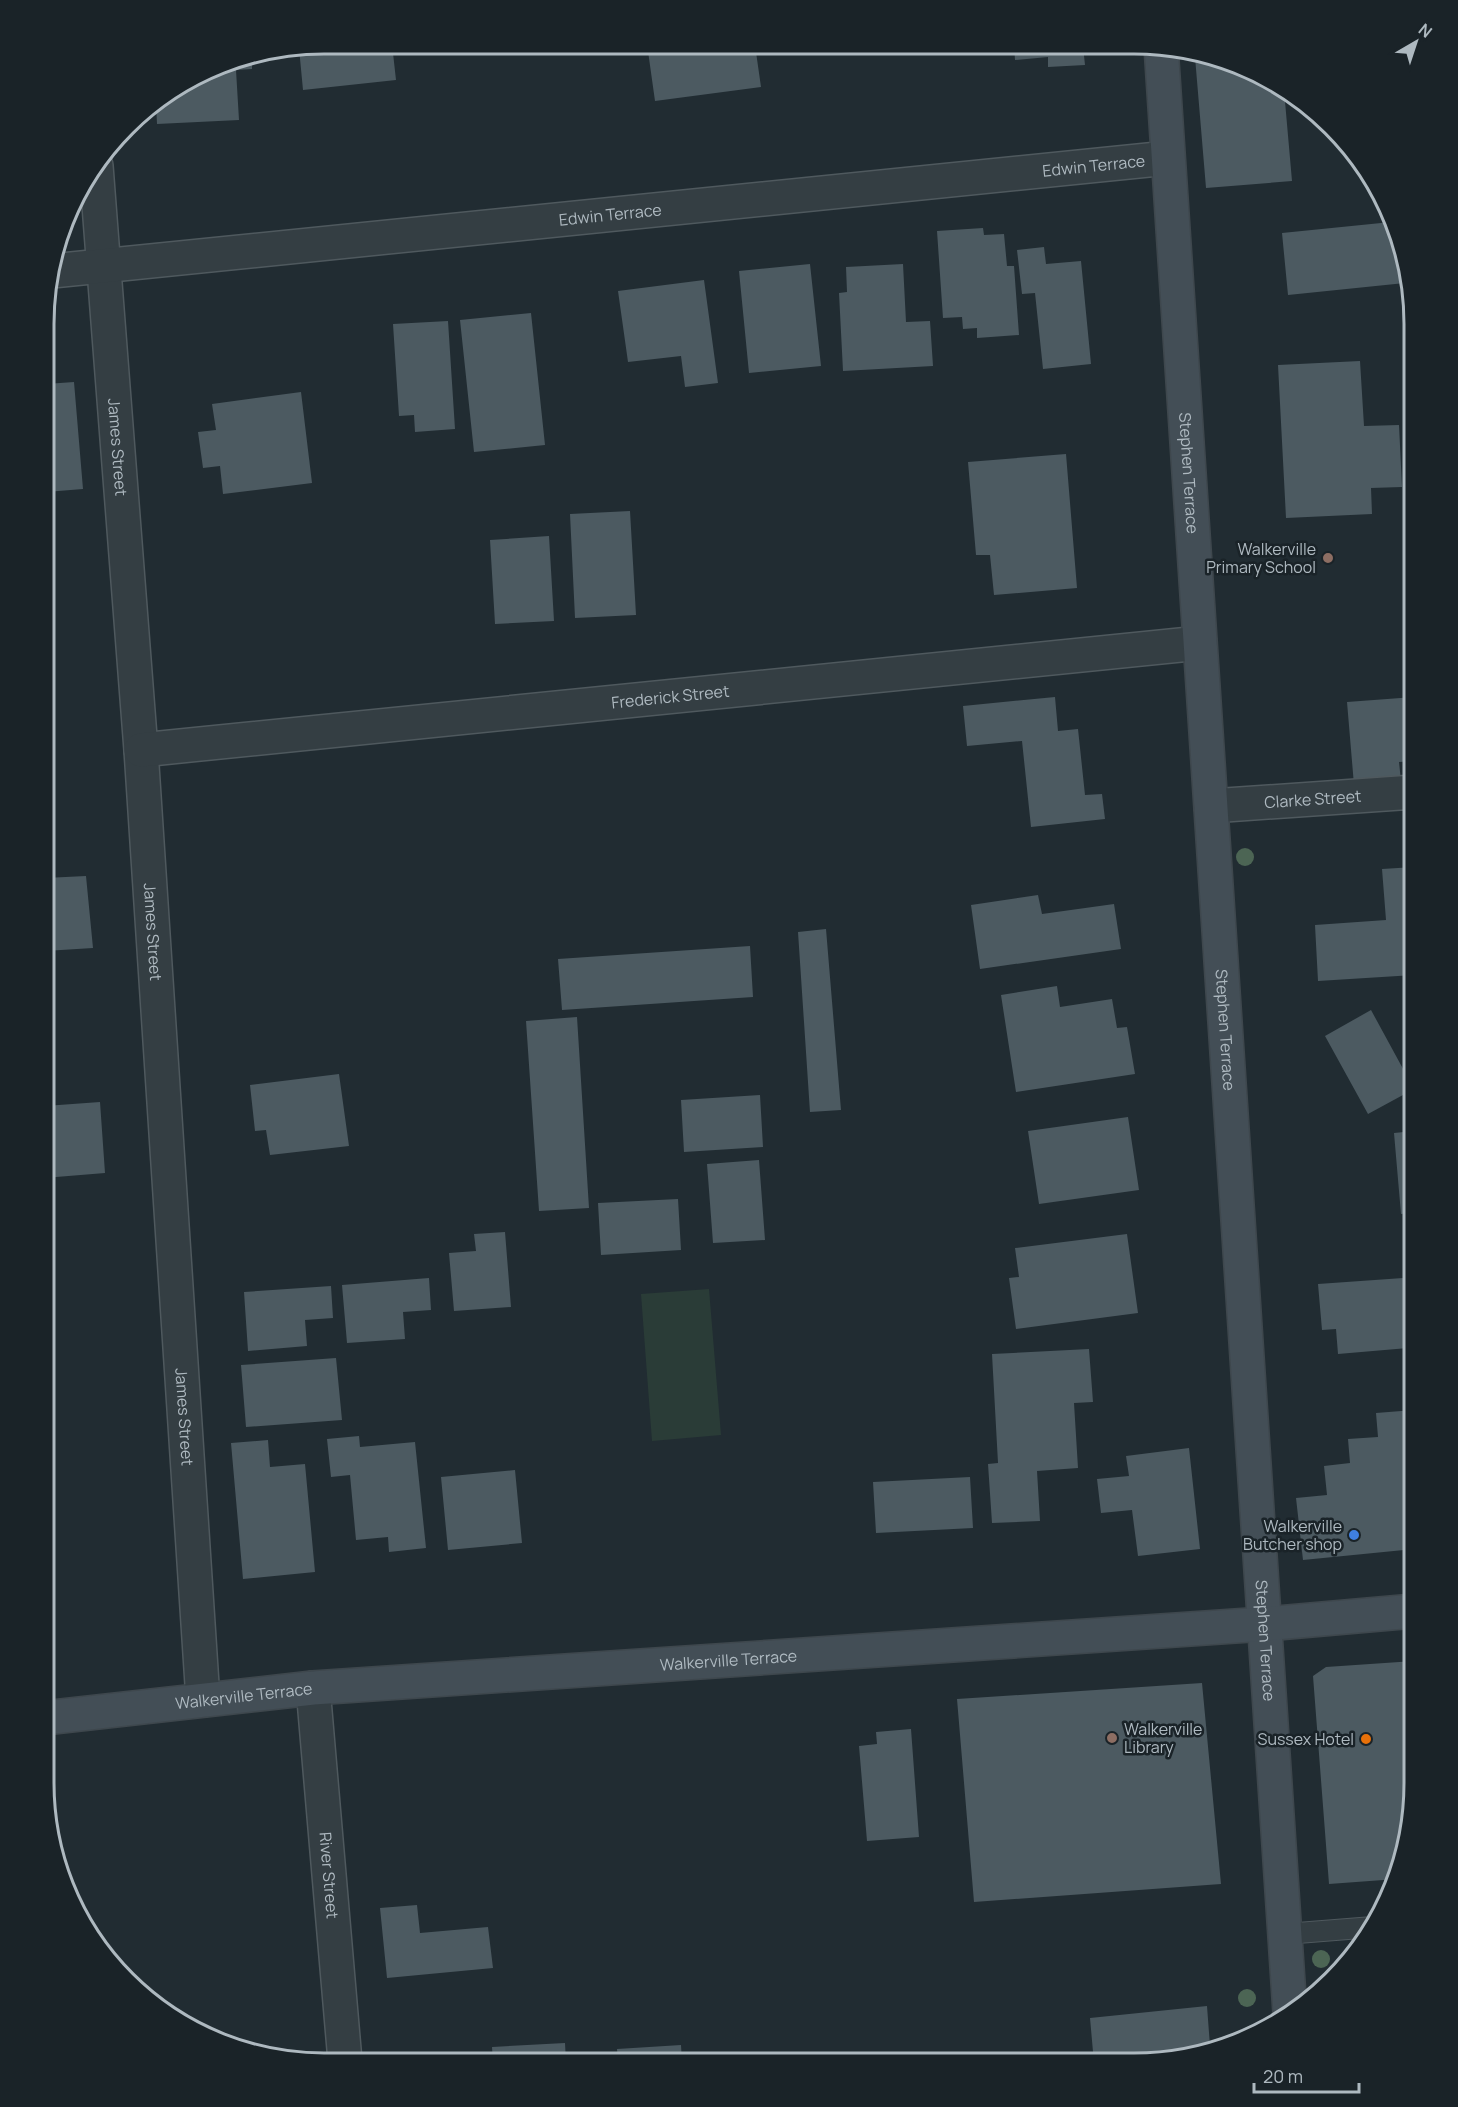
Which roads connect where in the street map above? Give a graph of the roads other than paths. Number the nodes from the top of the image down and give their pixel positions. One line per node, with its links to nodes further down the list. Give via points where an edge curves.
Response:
1 (1162, 56): 2 (main road, Stephen Terrace)
2 (1168, 158): 4 (street, Edwin Terrace); 6 (main road, Stephen Terrace)
3 (97, 179): 4 (street, James Street)
4 (102, 264): 5 (street, Edwin Terrace); 7 (street, James Street)
5 (59, 269)
6 (1200, 643): 7 (street, Frederick Street); 9 (main road, Stephen Terrace)
7 (141, 750): 13 (street, James Street)
8 (1404, 793): 9 (street, Clarke Street)
9 (1211, 806): 11 (main road, Stephen Terrace)
10 (1404, 1612): 11 (main road, Walkerville Terrace)
11 (1265, 1624): 12 (main road, Walkerville Terrace); 16 (main road, Stephen Terrace)
12 (313, 1688): 13 (main road, Walkerville Terrace); 18 (street, River Street)
13 (203, 1700): 14 (main road, Walkerville Terrace)
14 (54, 1717)
15 (1361, 1928): 16 (lane)
16 (1285, 1934): 17 (main road, Stephen Terrace)
17 (1289, 2003)
18 (344, 2053)

